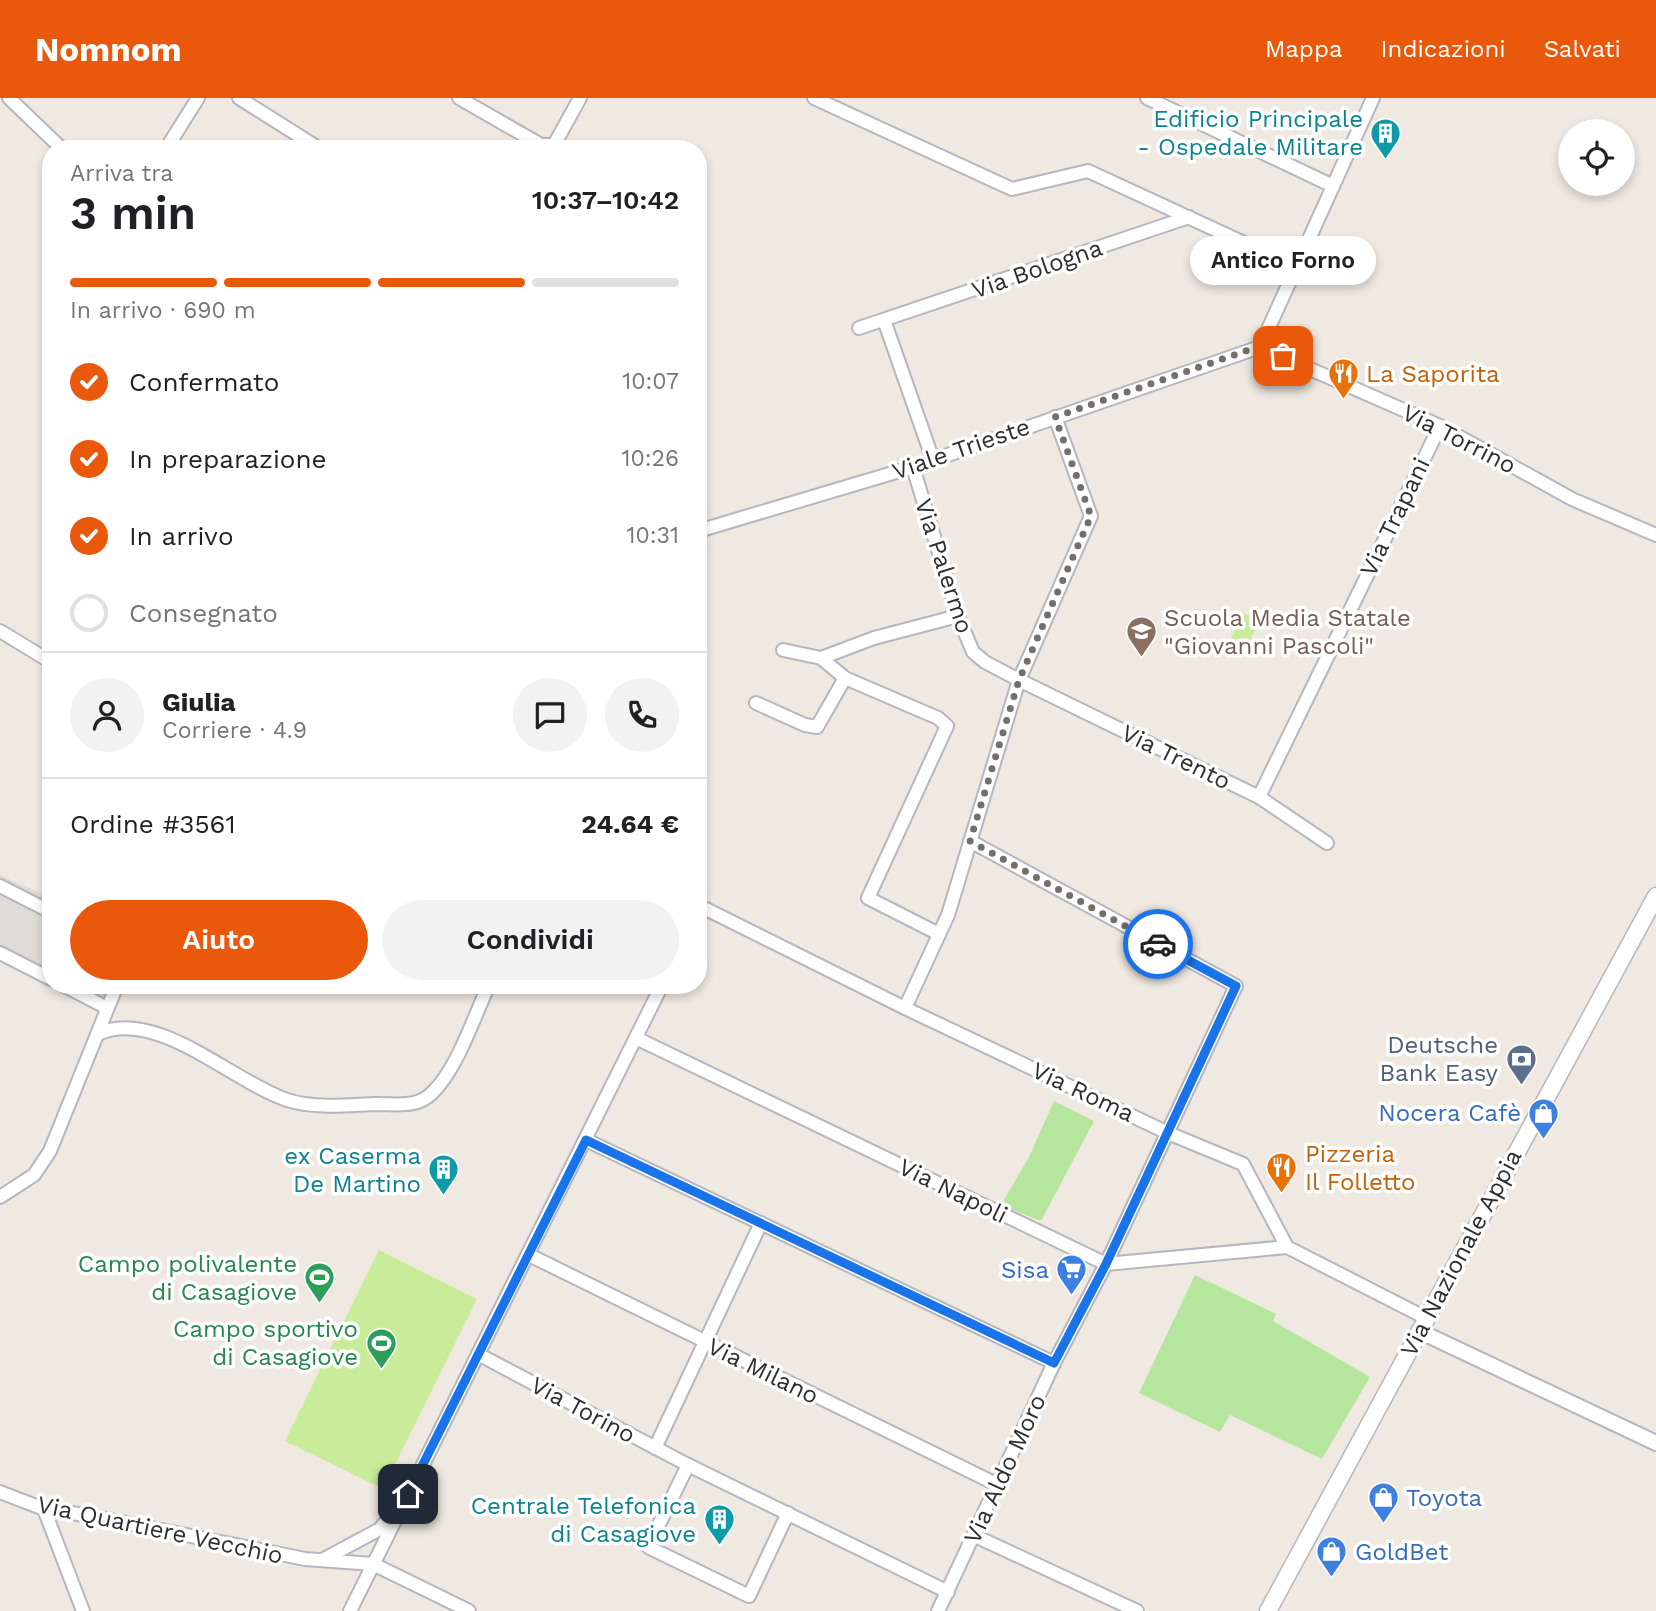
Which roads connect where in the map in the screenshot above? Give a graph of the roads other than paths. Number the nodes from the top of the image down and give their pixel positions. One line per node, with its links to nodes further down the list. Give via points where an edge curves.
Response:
1 (9, 98): 9 (street)
2 (198, 98): 10 (street)
3 (239, 98): 11 (street)
4 (460, 98): 12 (street)
5 (580, 98): 13 (street)
6 (814, 98): 15 (street, via 1012,189 1088,171)
7 (1147, 98): 14 (street)
8 (1373, 98): 14 (street)
9 (53, 140)
10 (172, 140)
11 (295, 140)
12 (532, 140)
13 (557, 140)
14 (1333, 186): 16 (street)
15 (1189, 217): 16 (street); 17 (street, Via Bologna)
16 (1296, 267): 19 (street)
17 (884, 320): 18 (street, Via Bologna); 22 (street)
18 (859, 328)
19 (1260, 346): 20 (street, Viale Trieste); 21 (street, Via Torrino)
20 (1055, 417): 22 (street, Viale Trieste); 32 (street, via 1091,516)
21 (1440, 426): 25 (street, Via Torrino, via 1572,499); 34 (street, Via Trapani)
22 (933, 460): 23 (street, Viale Trieste)
23 (913, 467): 24 (street, Viale Trieste); 26 (street, Via Palermo)
24 (707, 528)
25 (1656, 535)
26 (958, 616): 30 (street, via 874,638); 32 (street, Via Palermo, via 973,652)
27 (0, 631): 29 (street)
28 (783, 650): 30 (street)
29 (42, 657)
30 (821, 658): 31 (street)
31 (845, 678): 33 (street, via 817,727); 41 (street, via 947,726 868,898)
32 (1019, 680): 34 (street, Via Trento); 35 (street)
33 (756, 703)
34 (1259, 797): 36 (street, Via Trento)
35 (970, 841): 41 (street); 52 (street, Via Aldo Moro, via 1236,986)
36 (1327, 843)
37 (0, 886): 39 (street)
38 (1656, 896): 59 (main road, Via Nazionale Appia)
39 (42, 907)
40 (707, 912): 49 (street, Via Roma)
41 (939, 934): 49 (street)
42 (0, 953): 43 (street)
43 (42, 974)
44 (80, 994): 48 (street)
45 (113, 994): 48 (street)
46 (485, 994): 50 (street, via 449,1070 421,1104 310,1105 285,1099 184,1044 124,1026)
47 (658, 994): 51 (street)
48 (107, 1008): 50 (street)
49 (905, 1008): 52 (street, Via Roma)
50 (98, 1034): 54 (street, via 50,1151 34,1175)
51 (636, 1038): 53 (street); 58 (street, Via Napoli)
52 (1168, 1133): 56 (street, Via Roma, via 1243,1164); 58 (street, Via Aldo Moro)
53 (586, 1140): 55 (street); 57 (street)
54 (0, 1197)
55 (761, 1223): 60 (street); 62 (street)
56 (1287, 1247): 58 (street); 59 (street)
57 (529, 1255): 60 (street, Via Milano); 61 (street)
58 (1106, 1264): 62 (street, Via Aldo Moro)
59 (1423, 1324): 63 (street); 80 (main road, Via Nazionale Appia)
60 (705, 1343): 64 (street); 66 (street, Via Milano)
61 (478, 1354): 64 (street, Via Torino); 68 (street)
62 (1054, 1363): 66 (street, Via Aldo Moro)
63 (1656, 1443)
64 (654, 1448): 65 (street, Via Torino)
65 (688, 1465): 70 (street, Via Torino); 70 (street, via 648,1547 748,1596)
66 (998, 1485): 71 (street, Via Aldo Moro)
67 (0, 1492): 69 (street, Via Quartiere Vecchio)
68 (408, 1494): 72 (street, via 380,1529); 73 (street)
69 (44, 1509): 72 (street, Via Quartiere Vecchio); 75 (street)
70 (789, 1513): 74 (street, Via Torino)
71 (975, 1535): 74 (street, Via Aldo Moro); 79 (street)
72 (322, 1560): 73 (street, Via Quartiere Vecchio)
73 (373, 1564): 76 (street); 77 (street)
74 (948, 1592): 78 (street, Via Aldo Moro)
75 (83, 1611)
76 (350, 1611)
77 (469, 1611)
78 (938, 1611)
79 (1137, 1611)
80 (1268, 1611)

